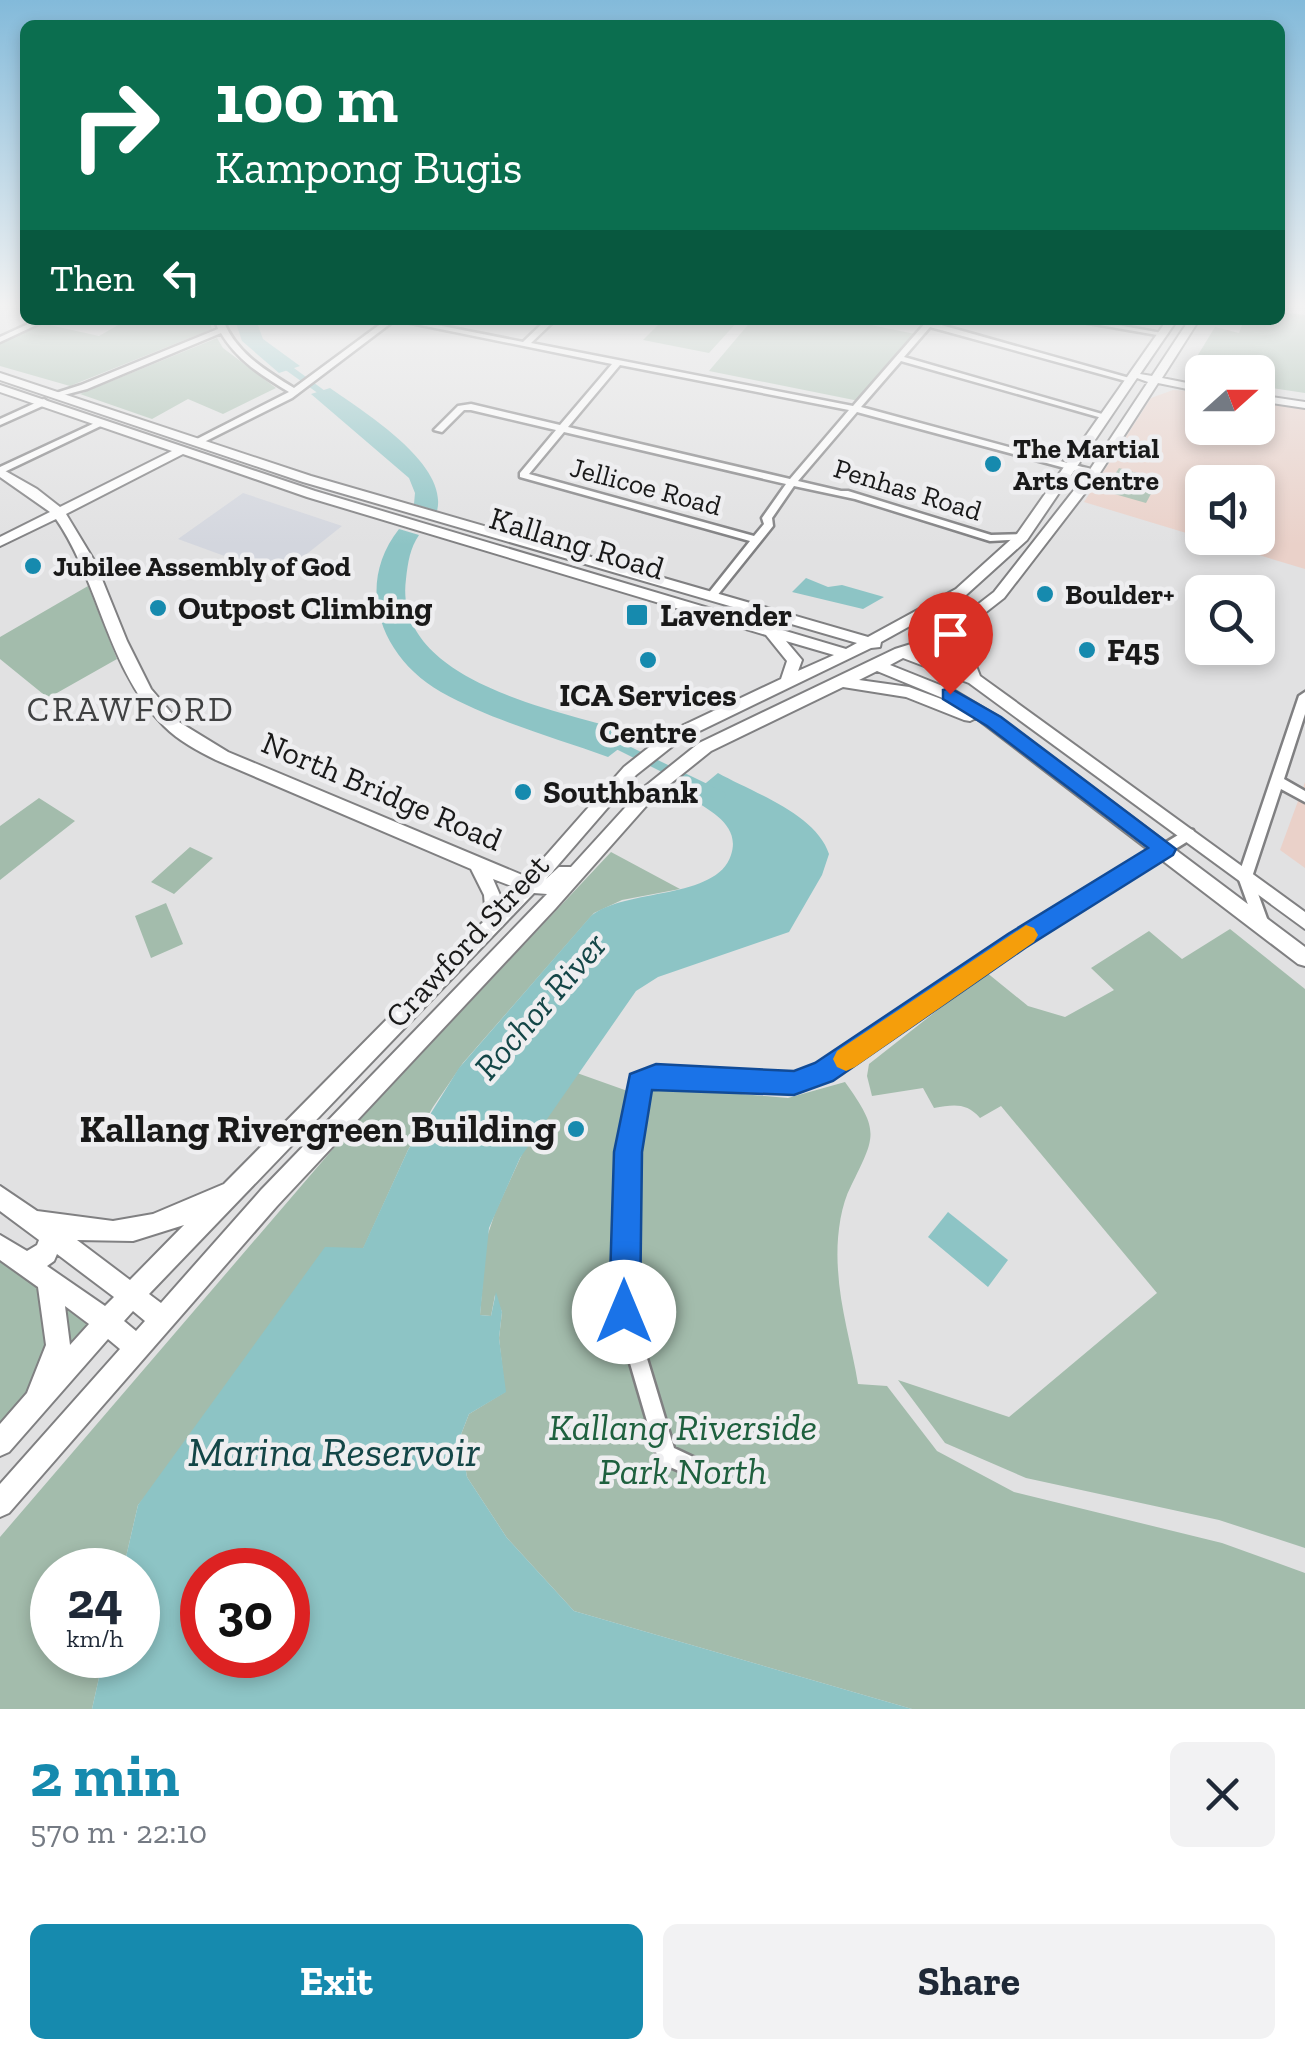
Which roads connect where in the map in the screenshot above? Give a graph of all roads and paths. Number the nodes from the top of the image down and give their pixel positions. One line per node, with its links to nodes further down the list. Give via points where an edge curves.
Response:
1 (34, 386): 13 (main road)
2 (89, 386): 12 (street)
3 (296, 386): 25 (street)
4 (597, 386): 23 (street)
5 (739, 386): 19 (street)
6 (876, 386): 19 (street)
7 (997, 386): 20 (street)
8 (1124, 386): 20 (main road, Crawford Street)
9 (1150, 386): 14 (main road, Crawford Street)
10 (1185, 386): 14 (main road)
11 (0, 388): 18 (main road)
12 (84, 388): 13 (street); 16 (street)
13 (60, 393): 16 (main road)
14 (1146, 393): 28 (main road, Crawford Street)
15 (1275, 397): 17 (main road)
16 (74, 398): 25 (main road)
17 (1305, 401)
18 (44, 402): 21 (street); 22 (main road)
19 (857, 409): 26 (street); 29 (street)
20 (1105, 416): 26 (main road, Crawford Street)
21 (0, 422)
22 (102, 424): 25 (main road); 27 (street)
23 (560, 427): 24 (street, via 465,406); 29 (street); 35 (street, Jellicoe Road, via 523,475)
24 (439, 430)
25 (185, 444): 31 (main road); 39 (main road, Kallang Road); 41 (main road, Kallang Road, via 393,519)
26 (1070, 465): 28 (street); 34 (main road, Crawford Street)
27 (0, 472): 31 (main road, North Bridge Road)
28 (1094, 473): 40 (main road, Crawford Street, via 1019,574)
29 (794, 480): 30 (street); 30 (street, Penhas Road); 32 (street)
30 (853, 497): 36 (street, Penhas Road)
31 (55, 510): 33 (main road); 37 (main road); 56 (main road, North Bridge Road, via 72,532 135,674 175,726 210,750)
32 (767, 518): 35 (street)
33 (0, 529)
34 (1022, 537): 36 (street, Penhas Road); 38 (main road, Crawford Street)
35 (753, 538): 39 (street)
36 (990, 538): 38 (street, Penhas Road)
37 (0, 542)
38 (1007, 550): 42 (main road, Crawford Street, via 962,592)
39 (708, 594): 42 (main road, Kallang Road)
40 (965, 621): 43 (main road, Crawford Street, via 942,639); 47 (main road, via 964,653)
41 (759, 628): 44 (main road, Kallang Road); 46 (main road, via 791,652 795,666)
42 (871, 643): 43 (main road, Kallang Road); 44 (main road, Crawford Street)
43 (902, 653): 45 (main road, Crawford Street); 47 (main road, Kallang Road)
44 (847, 655): 45 (main road, Kallang Road); 46 (main road, Crawford Street)
45 (877, 665): 48 (main road, Crawford Street); 50 (main road, Kallang Road, via 950,694)
46 (788, 679): 58 (main road, Crawford Street, via 673,738 630,771)
47 (974, 680): 54 (main road, Kallang Road)
48 (841, 683): 50 (main road, via 908,692); 52 (main road, Crawford Street, via 697,752)
49 (1305, 696): 51 (street)
50 (994, 722): 55 (main road, Kallang Road)
51 (1276, 780): 53 (street); 57 (street)
52 (652, 790): 58 (main road, via 615,817 550,886); 70 (main road, Crawford Street, via 315,1148)
53 (1305, 797)
54 (1188, 834): 55 (street); 57 (main road, Kallang Road)
55 (1165, 849): 61 (main road, Kallang Road); 75 (street, via 824,1072 794,1083 656,1076 637,1086 625,1212 626,1321 666,1455)
56 (478, 866): 58 (main road, North Bridge Road); 59 (main road, via 493,895)
57 (1245, 876): 60 (main road, Kallang Road); 61 (street)
58 (530, 886): 59 (main road, Crawford Street)
59 (496, 922): 63 (main road, Crawford Street)
60 (1305, 922)
61 (1262, 924): 62 (main road, Kallang Road)
62 (1305, 958)
63 (240, 1184): 65 (main road, via 127,1234); 69 (main road, Crawford Street)
64 (0, 1196): 65 (main road)
65 (46, 1228): 67 (main road, via 46,1252); 69 (main road)
66 (0, 1246): 67 (main road)
67 (27, 1265): 68 (main road)
68 (50, 1280): 71 (main road); 73 (main road, via 58,1345)
69 (132, 1295): 70 (main road); 71 (main road, Crawford Street)
70 (164, 1320): 72 (main road, Crawford Street)
71 (108, 1323): 72 (main road); 73 (main road, Crawford Street)
72 (138, 1349): 76 (main road, Crawford Street)
73 (30, 1410): 74 (main road, Crawford Street)
74 (0, 1443)
75 (699, 1470)
76 (0, 1504)

